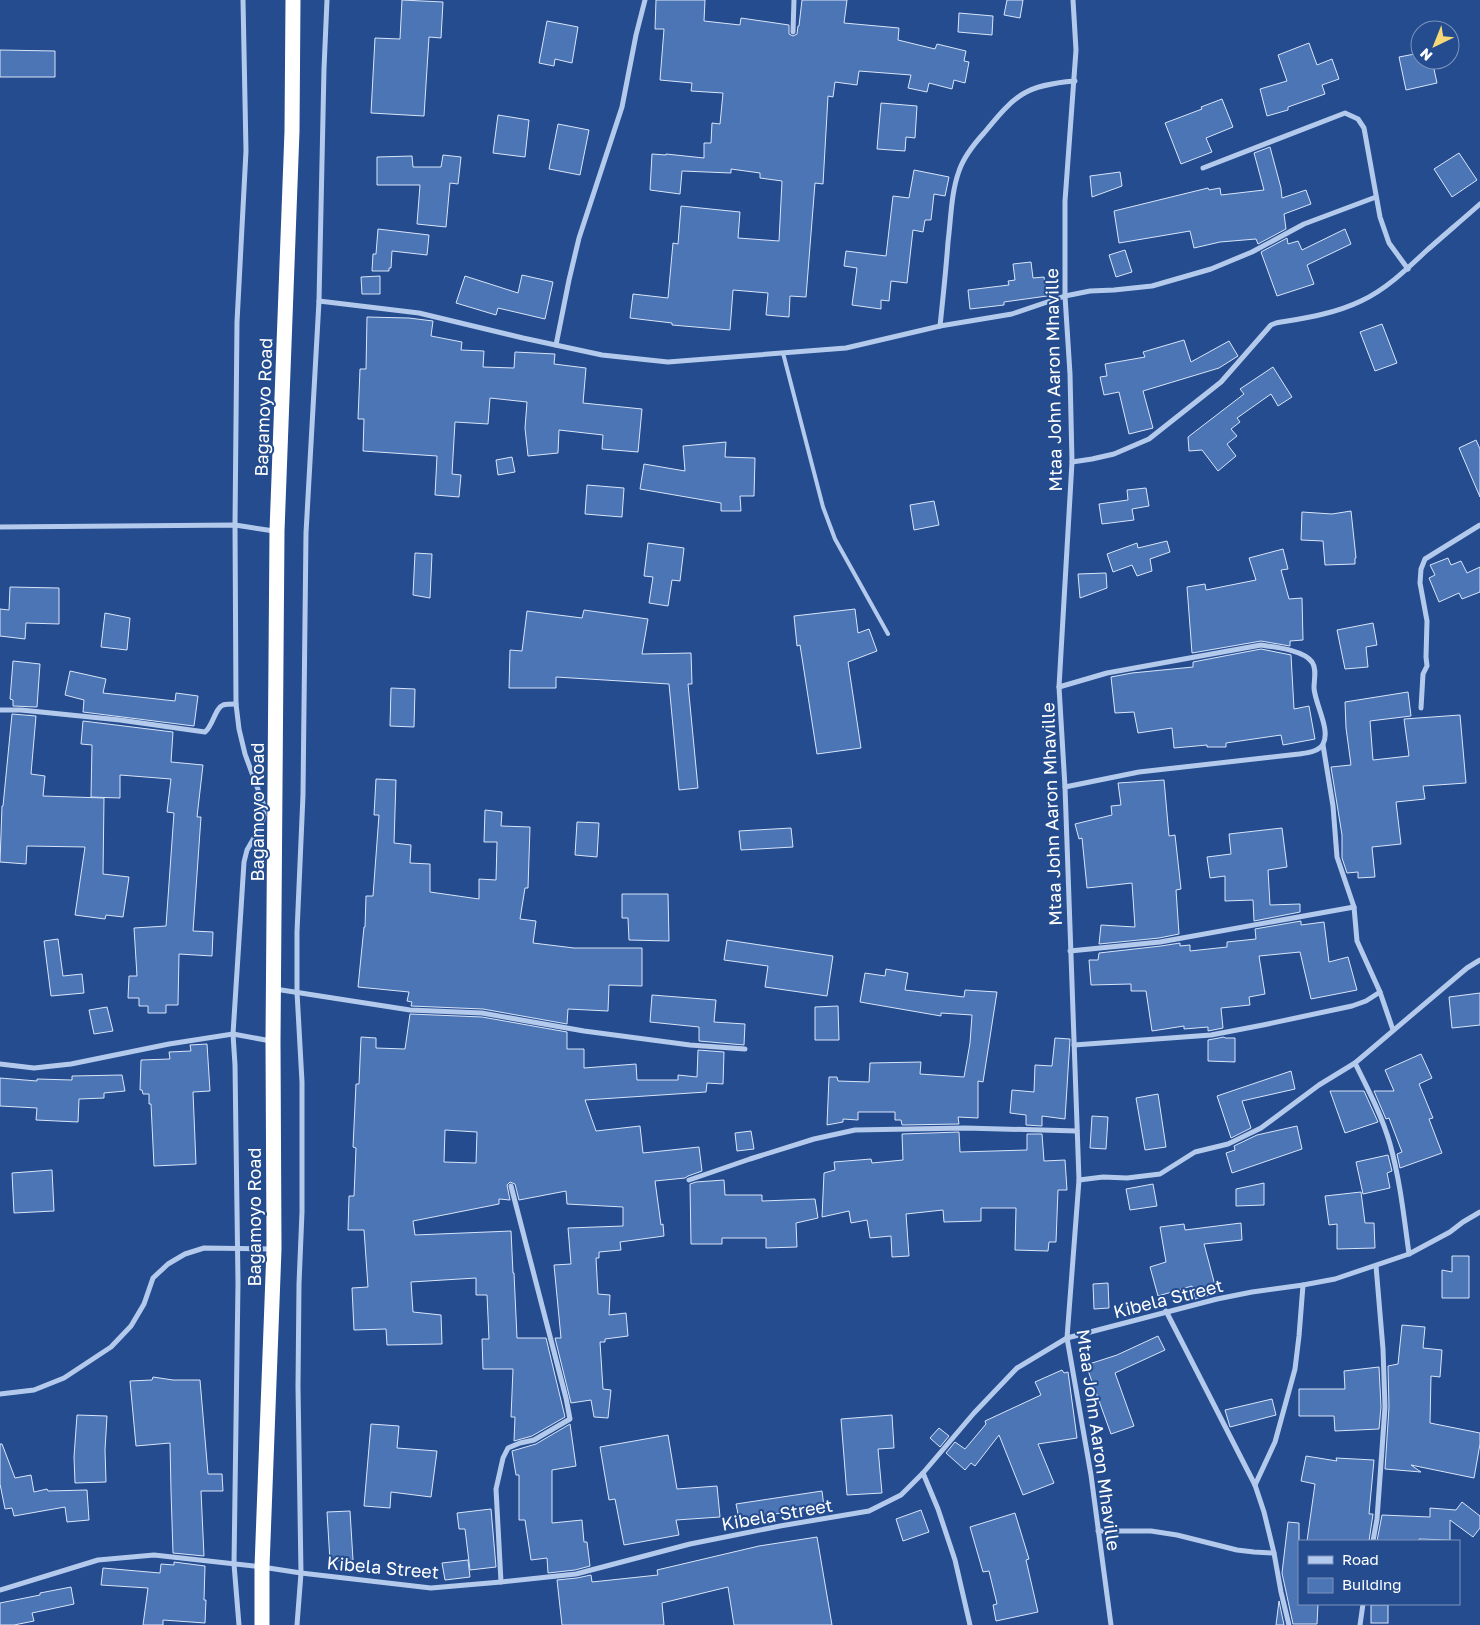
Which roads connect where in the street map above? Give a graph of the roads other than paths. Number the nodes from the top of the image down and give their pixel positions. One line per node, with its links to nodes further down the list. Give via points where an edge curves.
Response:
1 (243, 0): 20 (street, via 246,151 237,322)
2 (293, 0): 22 (highway, Bagamoyo Road, via 292,131)
3 (327, 0): 14 (street)
4 (644, 0): 16 (street, via 622,107 579,238)
5 (794, 0): 7 (street)
6 (1073, 0): 8 (street, Mtaa John Aaron Mhaville)
7 (793, 32)
8 (1075, 81): 13 (street, Mtaa John Aaron Mhaville, via 1065,201); 15 (street, via 1051,83 1015,98 970,149 959,170 952,204)
9 (1203, 168): 10 (street, via 1345,113 1358,119 1364,128)
10 (1376, 197): 12 (street, via 1389,243); 13 (street, via 1327,214 1252,252 1211,268 1152,286)
11 (1480, 204): 12 (street)
12 (1408, 269): 18 (street, via 1362,301 1334,312 1272,325 1221,382 1149,439 1114,454)
13 (1065, 296): 15 (street, via 1012,314); 18 (street, Mtaa John Aaron Mhaville)
14 (319, 301): 16 (street, via 418,313); 35 (street, via 306,533 303,795)
15 (940, 326): 17 (street, via 846,348)
16 (556, 345): 17 (street, via 602,355 668,362)
17 (782, 352): 23 (lane, via 834,539)
18 (1072, 462): 24 (street, Mtaa John Aaron Mhaville)
19 (1480, 525): 26 (street, via 1425,559 1420,568 1428,621 1427,666 1423,674)
20 (235, 526): 21 (street); 22 (street); 25 (street)
21 (0, 527)
22 (277, 531): 30 (highway, Bagamoyo Road)
23 (888, 634)
24 (1059, 687): 28 (street, via 1107,673 1261,645 1285,649 1307,657 1315,668 1315,695 1326,734); 29 (street, Mtaa John Aaron Mhaville)
25 (236, 704): 27 (street, via 219,708 205,732 120,720); 30 (street, via 245,754)
26 (1421, 708)
27 (0, 710)
28 (1323, 746): 29 (street, via 1299,754 1139,772); 31 (street, via 1337,857)
29 (1065, 788): 32 (street, Mtaa John Aaron Mhaville)
30 (270, 815): 34 (highway, Bagamoyo Road); 38 (street, via 247,850 244,862)
31 (1354, 908): 32 (street, via 1160,942); 36 (street, via 1357,941)
32 (1070, 951): 40 (street, Mtaa John Aaron Mhaville)
33 (1480, 960): 37 (street)
34 (274, 989): 35 (street); 39 (highway, Bagamoyo Road)
35 (296, 992): 41 (street, via 410,1010 482,1012 584,1031); 64 (street, via 302,1082 298,1378)
36 (1380, 992): 37 (street); 40 (street, via 1352,1006 1211,1035)
37 (1393, 1030): 42 (street)
38 (233, 1034): 39 (street); 43 (street, via 71,1064 34,1068); 49 (street)
39 (273, 1042): 50 (highway, Bagamoyo Road)
40 (1074, 1045): 44 (street, Mtaa John Aaron Mhaville)
41 (744, 1049)
42 (1355, 1063): 46 (street, via 1319,1084 1261,1128 1228,1144 1195,1152 1160,1174); 51 (street, via 1390,1144)
43 (0, 1064)
44 (1077, 1131): 45 (street, via 855,1130 814,1139); 46 (street, Mtaa John Aaron Mhaville)
45 (689, 1180)
46 (1079, 1180): 55 (street, Mtaa John Aaron Mhaville)
47 (511, 1186): 65 (street, via 570,1419 534,1440 508,1448 496,1489)
48 (1480, 1212): 51 (street, Kibela Street)
49 (237, 1248): 50 (street); 56 (street, via 204,1248 168,1264 153,1278 144,1304 131,1326 110,1348 64,1378 34,1390); 62 (street)
50 (274, 1249): 63 (highway, Bagamoyo Road)
51 (1409, 1254): 52 (street, Kibela Street)
52 (1376, 1266): 53 (street, Kibela Street); 60 (street, via 1385,1407)
53 (1303, 1285): 54 (street, Kibela Street, via 1252,1292); 58 (street, via 1295,1370 1275,1442)
54 (1166, 1311): 55 (street, Kibela Street); 58 (street)
55 (1067, 1338): 57 (street, Kibela Street, via 1016,1368); 59 (street, Mtaa John Aaron Mhaville)
56 (0, 1394)
57 (923, 1473): 65 (street, Kibela Street, via 901,1495 869,1511 690,1544 576,1574); 71 (street, via 955,1560)
58 (1254, 1485): 61 (street)
59 (1098, 1531): 61 (street, via 1151,1531 1237,1550); 72 (street, Mtaa John Aaron Mhaville)
60 (1373, 1540)
61 (1274, 1553): 73 (street)
62 (234, 1564): 63 (street, Kibela Street); 66 (street, Kibela Street, via 154,1555 98,1560); 68 (street)
63 (262, 1567): 64 (street, Kibela Street); 69 (highway, Bagamoyo Road)
64 (302, 1573): 65 (street, Kibela Street, via 431,1588); 70 (street)
65 (501, 1582)
66 (0, 1590)
67 (1363, 1605): 74 (street)
68 (239, 1625)
69 (262, 1625)
70 (297, 1625)
71 (970, 1625)
72 (1111, 1625)
73 (1290, 1625)
74 (1360, 1625)

